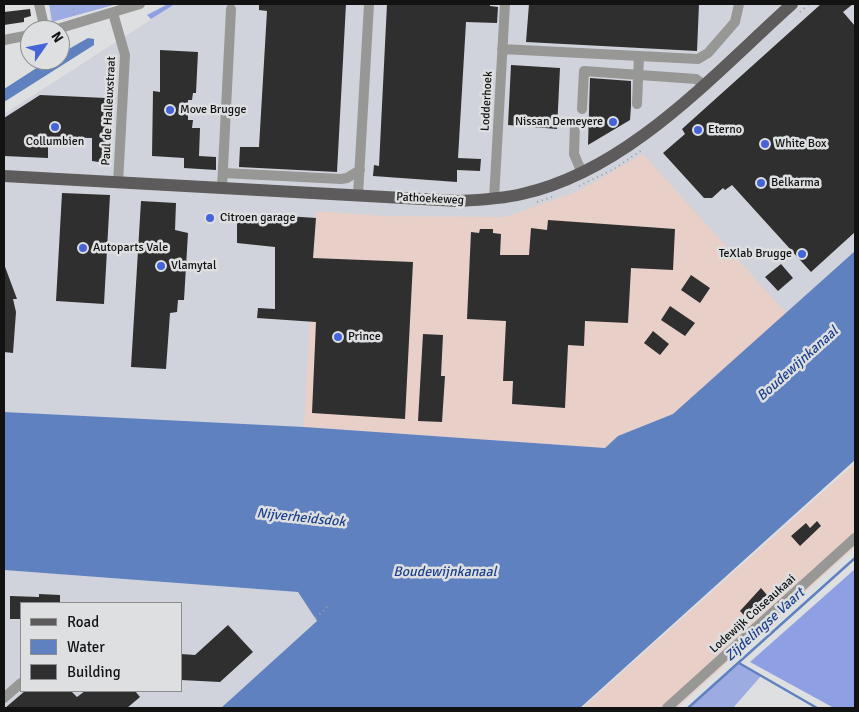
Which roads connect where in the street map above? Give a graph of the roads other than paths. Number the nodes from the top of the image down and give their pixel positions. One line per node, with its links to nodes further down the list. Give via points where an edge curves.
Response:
1 (39, 4): 9 (street)
2 (140, 4): 8 (street)
3 (369, 4): 20 (street)
4 (505, 4): 13 (street, Lodderhoek)
5 (739, 4): 14 (street, via 736,22 704,57)
6 (789, 8): 16 (main road, Pathoekeweg)
7 (231, 9): 21 (street)
8 (113, 13): 10 (street); 24 (street, Paul de Halleuxstraat, via 125,55)
9 (42, 20)
10 (70, 25)
11 (20, 37): 12 (street)
12 (4, 40)
13 (502, 49): 14 (street); 27 (street, Lodderhoek)
14 (639, 56): 15 (street)
15 (638, 75): 16 (street, via 696,79); 17 (street); 18 (street, via 584,71)
16 (703, 84): 22 (main road, Pathoekeweg, via 634,143)
17 (637, 104)
18 (582, 109)
19 (575, 124): 22 (street, via 574,154)
20 (360, 170): 21 (street, via 341,179); 26 (street)
21 (223, 173): 25 (street)
22 (582, 173): 27 (main road, Pathoekeweg, via 543,189)
23 (4, 176): 24 (main road, Pathoekeweg)
24 (118, 183): 25 (main road, Pathoekeweg)
25 (222, 188): 26 (main road, Pathoekeweg)
26 (358, 195): 27 (main road, Pathoekeweg, via 458,201)
27 (494, 199)
28 (855, 538): 31 (street, Lodewijk Coiseaukaai)
29 (20, 684): 30 (street)
30 (4, 698)
31 (667, 708)

